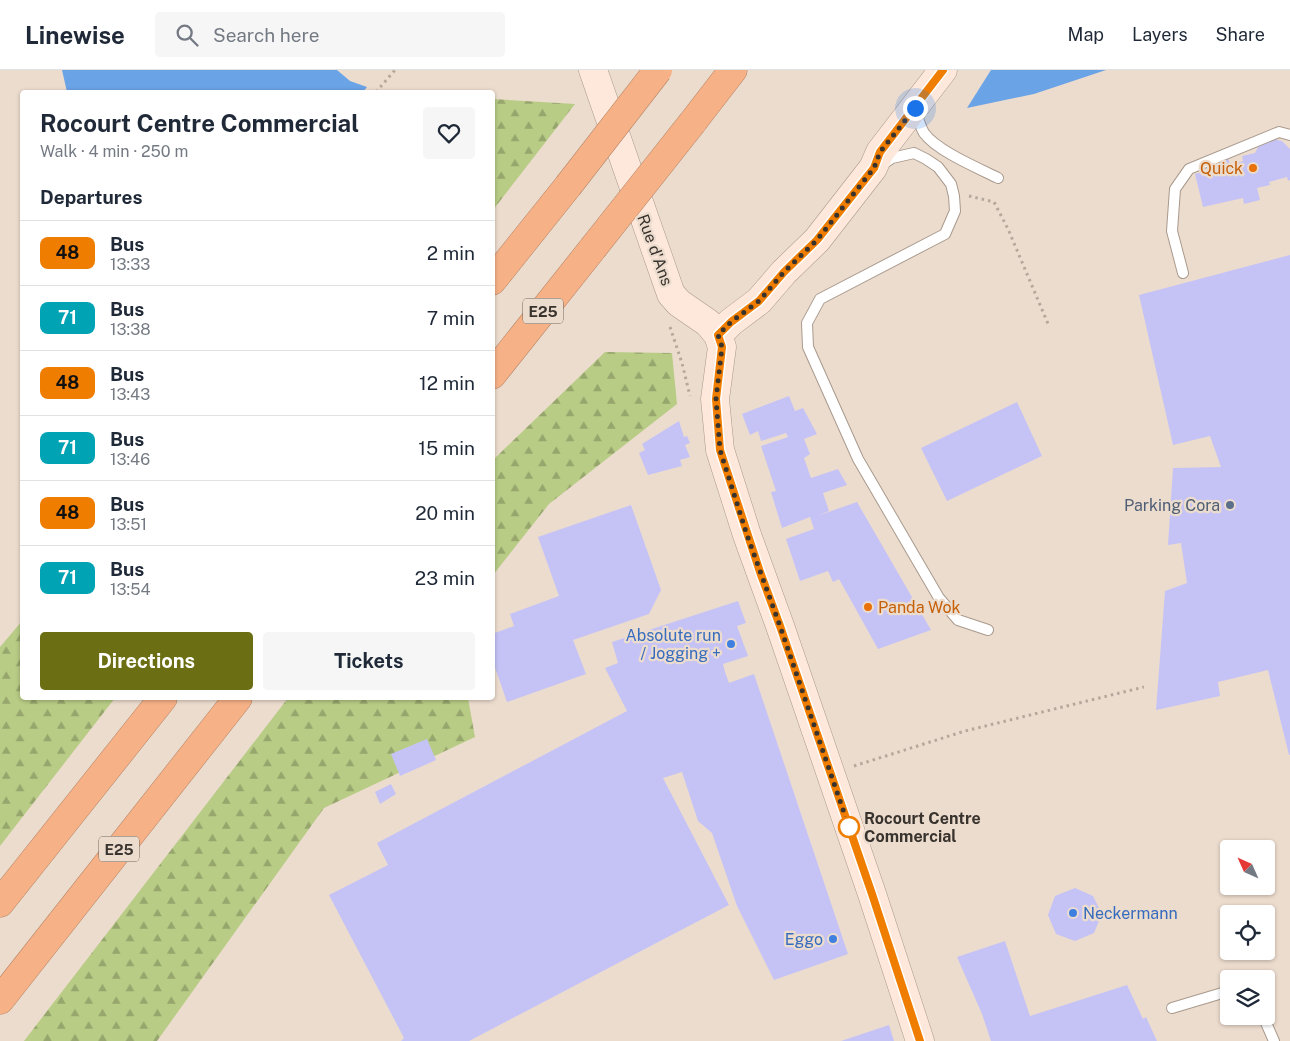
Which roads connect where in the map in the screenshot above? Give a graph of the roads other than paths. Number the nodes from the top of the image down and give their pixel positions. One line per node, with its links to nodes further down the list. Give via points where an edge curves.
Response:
1 (593, 70): 11 (main road, Rue d'Ans, via 671,294)
2 (658, 70): 10 (highway, bridge)
3 (733, 70): 12 (highway, E25, bridge)
4 (943, 70): 5 (main road)
5 (915, 108): 7 (main road, via 880,152); 8 (lane, via 926,135 952,155)
6 (1290, 135): 9 (lane, via 1279,132 1189,169 1175,189 1172,231)
7 (874, 168): 11 (main road, via 817,240 759,301); 13 (lane, via 892,158 914,153 938,168 950,184 955,211 944,234 820,299 807,323 808,347 858,459 939,598 958,620)
8 (998, 178)
9 (1183, 273)
10 (495, 277)
11 (718, 335): 21 (main road, via 722,347 716,399 720,450)
12 (495, 371)
13 (988, 630)
14 (161, 700): 16 (highway)
15 (236, 700): 18 (highway, E25)
16 (0, 904)
17 (1220, 994): 19 (lane)
18 (0, 1000)
19 (1172, 1008)
20 (1267, 1025): 22 (lane)
21 (920, 1041)
22 (1274, 1041)

